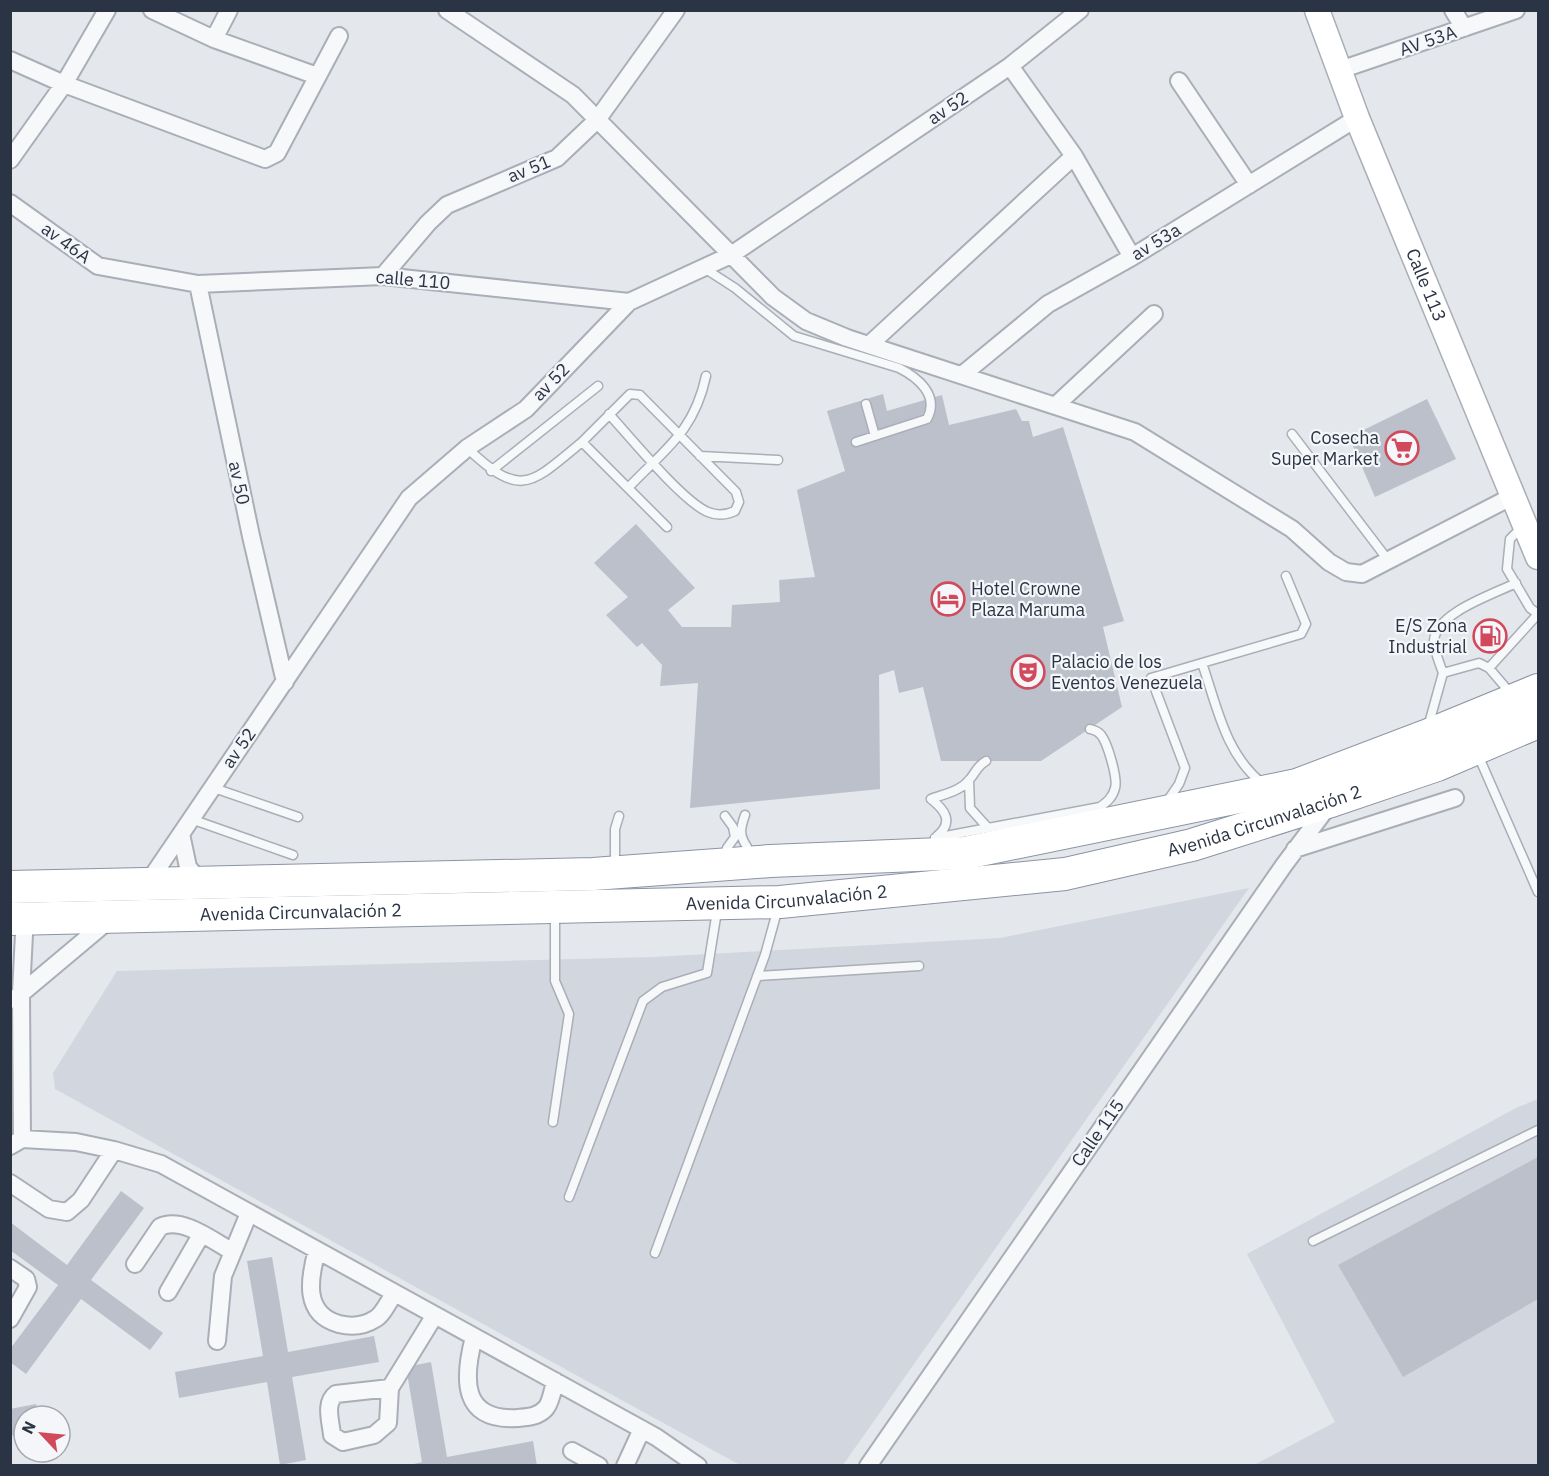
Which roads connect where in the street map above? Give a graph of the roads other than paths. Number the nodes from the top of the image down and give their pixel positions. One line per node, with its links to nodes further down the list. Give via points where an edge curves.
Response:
1 (152, 10): 13 (street)
2 (229, 10): 13 (street)
3 (447, 10): 21 (street, via 573,95)
4 (676, 10): 21 (street, av 51)
5 (1080, 10): 15 (street, av 52)
6 (1317, 10): 16 (street, Calle 113)
7 (1334, 10): 16 (street, Calle 113)
8 (1453, 10): 11 (street)
9 (1516, 10): 11 (street, AV 53A)
10 (104, 11): 19 (street)
11 (1464, 28): 16 (street, AV 53A)
12 (339, 36): 17 (street)
13 (214, 39): 17 (street)
14 (10, 60): 19 (street)
15 (1010, 66): 22 (street); 26 (street, av 52)
16 (1347, 68): 20 (street, Calle 113); 52 (street, Calle 113)
17 (317, 76): 19 (street, via 277,153 265,159)
18 (1179, 81): 24 (street)
19 (64, 84): 23 (street)
20 (1358, 118): 24 (street, av 53a); 51 (street, Calle 113)
21 (597, 120): 26 (street); 29 (street, av 51, via 557,158 447,205)
22 (1074, 156): 27 (street); 33 (street)
23 (10, 160)
24 (1249, 185): 27 (street, av 53a)
25 (10, 203): 30 (street, av 46A, via 99,266)
26 (731, 255): 28 (street, av 52); 33 (street, via 773,297 806,321)
27 (1132, 257): 34 (street, av 53a, via 1048,304)
28 (704, 267): 31 (street, av 52); 42 (lane, via 794,336 914,375 928,395 931,412 927,419)
29 (383, 276): 30 (street, calle 110); 31 (street, calle 110)
30 (198, 284): 61 (street, av 50)
31 (628, 302): 45 (street, av 52, via 526,409)
32 (1154, 314): 38 (street)
33 (869, 345): 34 (street)
34 (962, 375): 38 (street)
35 (706, 376): 41 (lane, via 700,402)
36 (598, 386): 49 (lane)
37 (866, 404): 42 (lane)
38 (1055, 406): 55 (street, via 1135,432 1292,529 1346,572 1362,574)
39 (609, 414): 41 (lane, via 630,394 636,394 645,398); 43 (lane); 48 (lane)
40 (1292, 434): 55 (lane)
41 (680, 435): 46 (lane); 48 (lane)
42 (875, 436): 44 (lane)
43 (582, 442): 49 (lane, via 530,481 520,482); 50 (lane)
44 (856, 442)
45 (467, 448): 49 (lane); 61 (street, av 52, via 409,498)
46 (700, 456): 47 (lane); 48 (lane, via 736,492 739,502 735,511 719,514 700,508)
47 (778, 460)
48 (652, 463): 50 (lane)
49 (492, 471)
50 (628, 488): 53 (lane)
51 (1513, 496): 52 (street, Calle 113); 55 (street)
52 (1532, 522): 54 (street, Calle 113); 57 (lane, via 1510,539 1507,569)
53 (668, 526)
54 (1539, 557)
55 (1388, 561)
56 (1286, 576): 58 (lane, via 1306,624 1301,634)
57 (1516, 583): 59 (lane, via 1530,608 1539,614); 60 (lane, via 1449,616 1438,628 1434,642)
58 (1202, 663): 70 (lane, via 1232,751 1247,772); 73 (lane, via 1151,678 1185,768 1179,784)
59 (1489, 668): 60 (lane, via 1474,663); 62 (lane)
60 (1443, 674): 65 (lane)
61 (285, 682): 69 (street, av 52)
62 (1527, 694): 65 (highway, Avenida Circunvalación 2)
63 (1539, 722): 66 (highway, Avenida Circunvalación 2)
64 (1090, 729): 79 (lane, via 1103,738 1115,774 1116,787 1110,799 1100,807)
65 (1426, 736): 70 (highway, Avenida Circunvalación 2, via 1297,785)
66 (1475, 749): 72 (highway, Avenida Circunvalación 2); 89 (lane)
67 (986, 761): 68 (lane)
68 (969, 780): 79 (lane, via 970,808); 79 (lane, via 931,799 944,809 947,820 945,830 934,838)
69 (211, 787): 77 (lane); 78 (street, av 52)
70 (1270, 790): 73 (highway, Avenida Circunvalación 2)
71 (1455, 798): 83 (street)
72 (1331, 801): 83 (street, Calle 115); 90 (highway, Avenida Circunvalación 2, via 1192,845 1065,874)
73 (1157, 814): 86 (highway, Avenida Circunvalación 2, via 965,853 770,861 593,874)
74 (745, 815): 81 (lane, via 740,828)
75 (619, 816): 85 (lane)
76 (725, 816): 82 (lane, via 735,837)
77 (298, 817)
78 (191, 819): 80 (street, av 52); 84 (lane)
79 (988, 828)
80 (181, 834): 86 (street, via 188,867); 87 (street, av 52)
81 (747, 847)
82 (727, 848)
83 (1295, 849): 125 (street, Calle 115)
84 (293, 855)
85 (615, 856)
86 (200, 882): 87 (highway, Avenida Circunvalación 2)
87 (147, 884): 88 (highway, Avenida Circunvalación 2)
88 (18, 886): 94 (street)
89 (1539, 892)
90 (780, 902): 91 (highway, Avenida Circunvalación 2); 96 (lane)
91 (718, 904): 92 (highway, Avenida Circunvalación 2); 103 (lane, via 707,973 662,987 643,1001)
92 (555, 908): 93 (highway, Avenida Circunvalación 2); 98 (lane, via 555,981 569,1014)
93 (113, 916): 94 (highway, Avenida Circunvalación 2); 97 (street)
94 (18, 919): 97 (street)
95 (919, 966): 96 (lane)
96 (758, 976): 109 (lane)
97 (13, 1001): 100 (street)
98 (554, 1122)
99 (1539, 1130): 106 (lane)
100 (16, 1142): 101 (street, via 76,1142)
101 (114, 1150): 102 (street, via 81,1200 68,1212 49,1209); 104 (street, via 160,1164)
102 (10, 1183)
103 (569, 1197)
104 (249, 1213): 107 (street); 108 (street)
105 (201, 1235): 108 (street); 110 (street, via 178,1223 166,1224); 112 (street)
106 (1313, 1240)
107 (317, 1250): 113 (street); 113 (street, via 310,1289 314,1308 332,1322 352,1327 377,1319)
108 (232, 1252): 117 (street, via 223,1276)
109 (655, 1253)
110 (135, 1264)
111 (10, 1268): 115 (street, via 26,1279 28,1287)
112 (168, 1292)
113 (395, 1293): 114 (street)
114 (435, 1316): 116 (street); 119 (street)
115 (10, 1319)
116 (474, 1337): 118 (street); 118 (street, via 467,1372 470,1397 480,1411 492,1417 534,1417 547,1407)
117 (217, 1341)
118 (555, 1381): 120 (street)
119 (390, 1388)
120 (642, 1429): 123 (street); 124 (street)
121 (573, 1451): 122 (street)
122 (598, 1466)
123 (625, 1466)
124 (698, 1466)
125 (868, 1466)

